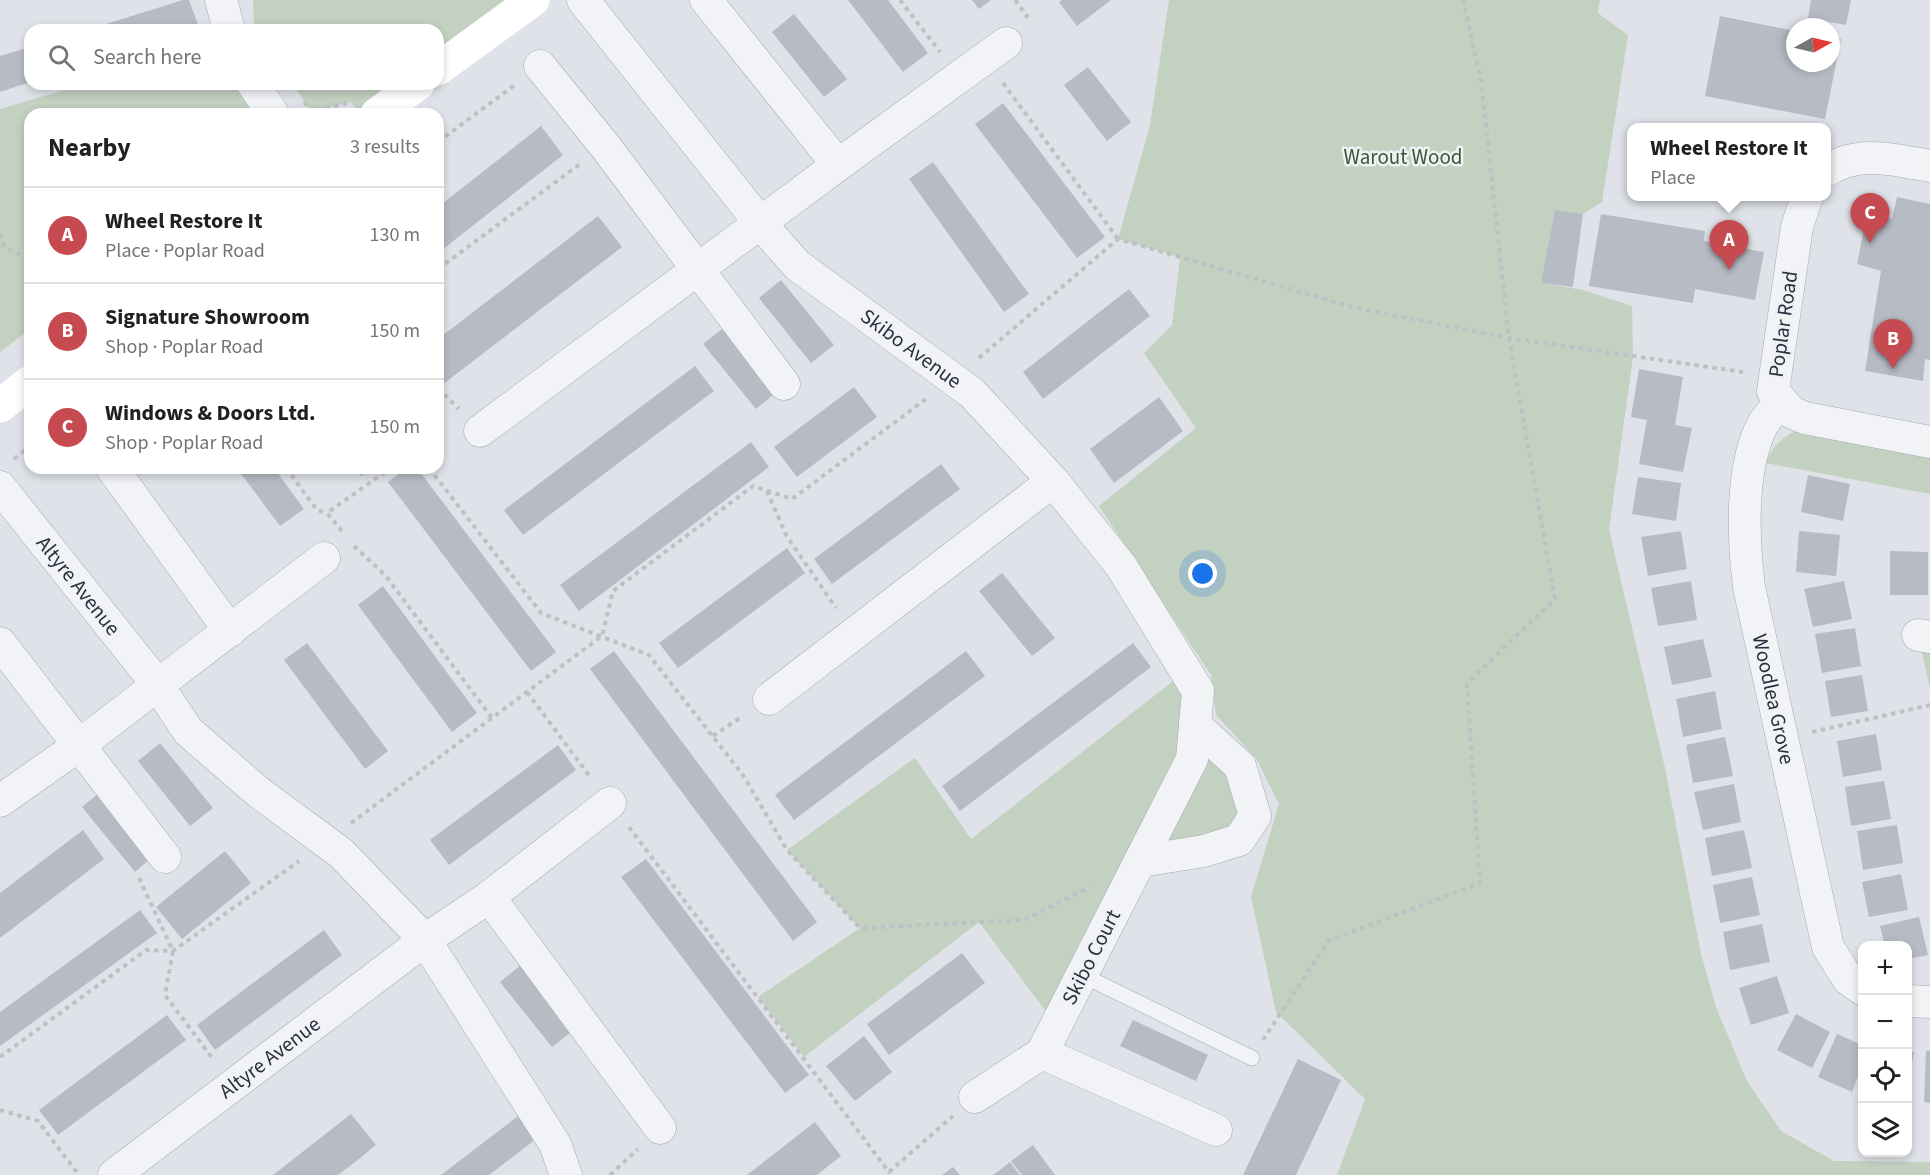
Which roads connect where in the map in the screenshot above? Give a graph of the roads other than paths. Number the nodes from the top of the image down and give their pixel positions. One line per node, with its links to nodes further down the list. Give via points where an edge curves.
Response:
1 (221, 0): 5 (street)
2 (533, 0): 7 (street)
3 (583, 0): 17 (street, Skibo Avenue)
4 (706, 0): 13 (street)
5 (227, 24)
6 (996, 51): 13 (street)
7 (444, 65)
8 (540, 66): 18 (street)
9 (257, 90): 11 (street)
10 (406, 90): 12 (street)
11 (269, 108)
12 (372, 108)
13 (838, 165): 17 (street)
14 (1930, 166): 15 (street, via 1864,157)
15 (1831, 168)
16 (1805, 201): 21 (street, Poplar Road, via 1797,227)
17 (761, 224): 18 (street); 26 (street, Skibo Avenue, via 797,265 972,393)
18 (698, 270): 19 (street); 23 (street)
19 (784, 384)
20 (24, 387): 22 (street)
21 (1778, 389): 24 (street, Poplar Road, via 1791,412 1805,418); 42 (street, Woodlea Grove, via 1756,440 1743,513 1743,543 1749,587 1828,947 1848,979)
22 (0, 405)
23 (480, 431)
24 (1930, 442)
25 (116, 474): 29 (street)
26 (1053, 481): 32 (street); 33 (street, Skibo Avenue, via 1121,566 1198,692)
27 (0, 487): 31 (street, Altyre Avenue)
28 (324, 558): 29 (street)
29 (230, 631): 31 (street)
30 (0, 643): 34 (street)
31 (157, 684): 34 (street); 40 (street, Altyre Avenue, via 188,731 257,791 341,853)
32 (769, 699)
33 (1195, 725): 38 (street, Skibo Avenue, via 1192,759); 38 (street, via 1240,766 1255,816 1239,840 1204,851)
34 (78, 746): 35 (street); 37 (street)
35 (0, 801)
36 (610, 803): 39 (street, Altyre Avenue)
37 (165, 857)
38 (1141, 861): 41 (street, Skibo Court)
39 (489, 897): 40 (street, Altyre Avenue); 48 (street)
40 (425, 940): 50 (street, Altyre Avenue); 51 (street, Altyre Avenue, via 555,1144)
41 (1082, 975): 45 (street, Skibo Court); 46 (lane)
42 (1858, 986)
43 (1912, 1000): 44 (street)
44 (1930, 1002)
45 (1042, 1053): 47 (street); 49 (street)
46 (1252, 1058)
47 (975, 1096)
48 (660, 1128)
49 (1216, 1130)
50 (114, 1175)
51 (566, 1175)

